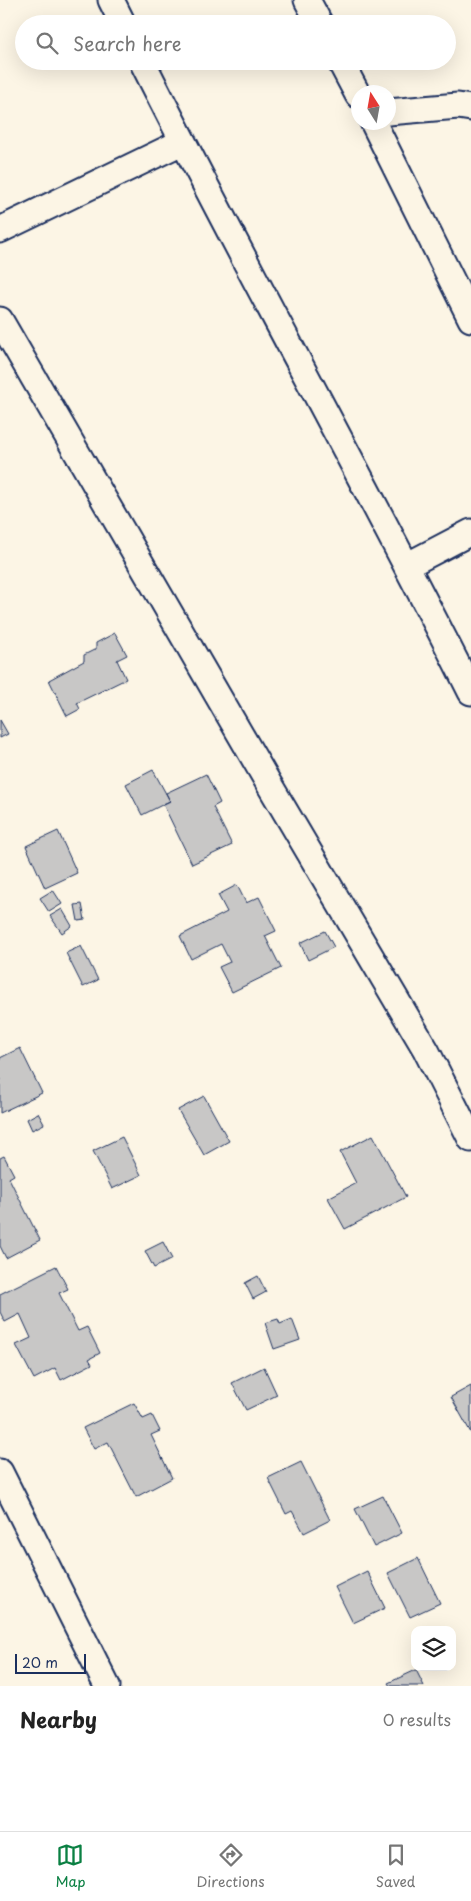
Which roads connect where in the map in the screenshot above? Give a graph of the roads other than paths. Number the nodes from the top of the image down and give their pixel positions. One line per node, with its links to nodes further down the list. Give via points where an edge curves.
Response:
1 (111, 0): 3 (street)
2 (307, 0): 4 (street)
3 (118, 15)
4 (315, 15)
5 (146, 70): 11 (street)
6 (345, 70): 7 (street)
7 (353, 85)
8 (471, 108): 9 (street, via 458,106)
9 (396, 111)
10 (377, 130): 13 (street)
11 (182, 142): 12 (street); 16 (street)
12 (0, 230)
13 (471, 318)
14 (0, 320): 18 (street, via 426,1050)
15 (471, 532): 16 (street)
16 (408, 565): 17 (street)
17 (471, 692)
18 (471, 1139)
19 (0, 1472): 20 (street)
20 (7, 1501): 21 (street)
21 (107, 1686)

